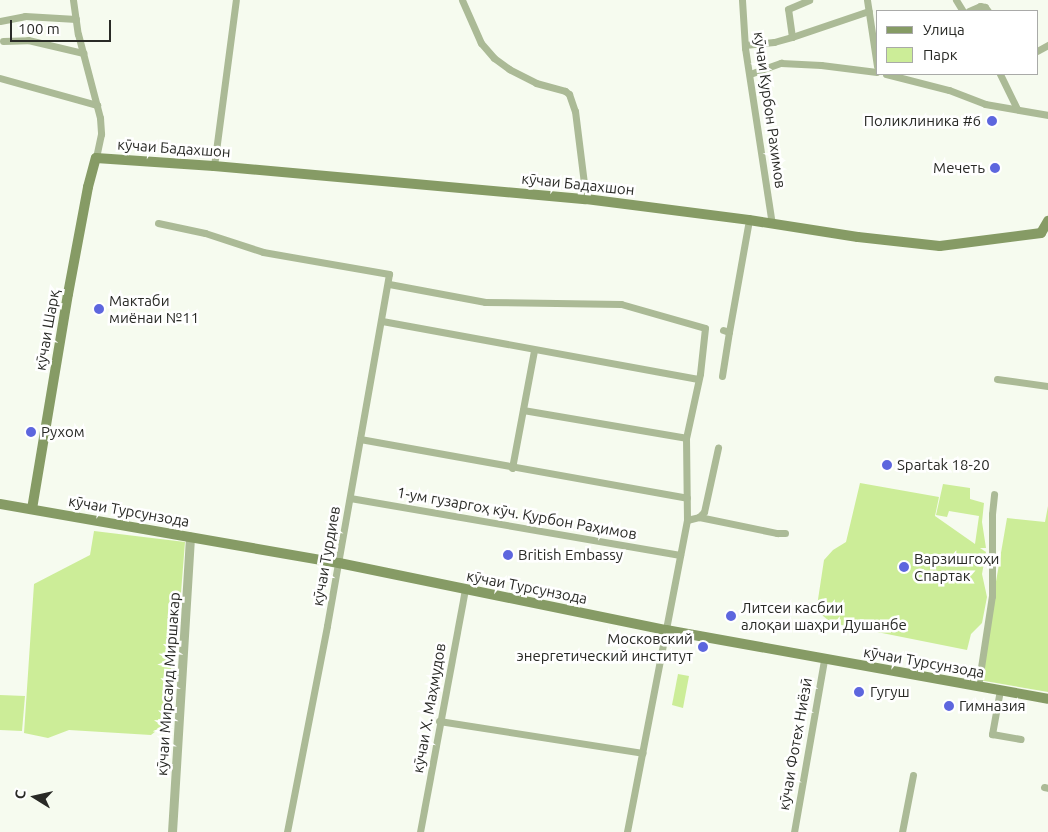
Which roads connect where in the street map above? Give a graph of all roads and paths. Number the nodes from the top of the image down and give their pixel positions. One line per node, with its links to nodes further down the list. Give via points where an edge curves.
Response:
1 (73, 0): 10 (street)
2 (236, 0): 26 (street)
3 (462, 0): 27 (street, via 481,43 494,58 509,70 536,83 569,94 575,111)
4 (742, 0): 14 (street, кӯчаи Курбон Рахимов)
5 (809, 0): 12 (street, via 788,9)
6 (867, 0): 9 (street)
7 (971, 10): 8 (street, via 980,6)
8 (987, 10)
9 (869, 11): 12 (street); 16 (street)
10 (76, 19): 11 (street, via 25,16); 15 (street)
11 (0, 21)
12 (792, 37): 14 (street)
13 (3, 41): 15 (street, via 28,40)
14 (745, 45): 18 (street, кӯчаи Курбон Рахимов)
15 (83, 53): 22 (street)
16 (876, 59)
17 (876, 72): 18 (street, via 821,64 781,63)
18 (750, 74): 31 (street, кӯчаи Курбон Рахимов)
19 (890, 75): 23 (street, via 949,90 986,104)
20 (1000, 75): 23 (street)
21 (0, 78): 22 (street)
22 (97, 105): 25 (street, via 100,134)
23 (1017, 109): 24 (street)
24 (1048, 114)
25 (96, 158): 26 (main road, кӯчаи Бадахшон); 48 (main road, кӯчаи Шарқ, via 69,285)
26 (214, 166): 27 (main road, кӯчаи Бадахшон)
27 (586, 199): 28 (main road, кӯчаи Бадахшон)
28 (749, 220): 31 (main road, кӯчаи Бадахшон); 35 (street, via 726,331)
29 (1048, 221): 31 (main road, кӯчаи Бадахшон, via 1041,232 940,246)
30 (158, 223): 32 (street, via 212,235 263,252 389,274)
31 (772, 224)
32 (388, 284): 33 (street, кӯчаи Турдиев); 36 (street, via 485,302 631,306 705,328)
33 (382, 321): 34 (street); 41 (street, кӯчаи Турдиев)
34 (534, 350): 36 (street); 39 (street)
35 (722, 376)
36 (697, 379): 40 (street)
37 (997, 379): 38 (street)
38 (1048, 386)
39 (523, 410): 40 (street); 43 (street)
40 (686, 438): 46 (street)
41 (360, 439): 43 (street); 45 (street, кӯчаи Турдиев)
42 (718, 448): 49 (street, via 704,512)
43 (512, 468): 46 (street)
44 (994, 494): 58 (street, via 992,596)
45 (350, 498): 53 (street, 1-ум гузаргоҳ кӯч. Қурбон Раҳимов); 54 (street, кӯчаи Турдиев)
46 (687, 498): 50 (street)
47 (0, 504): 48 (main road, кӯчаи Турсунзода)
48 (32, 510): 52 (main road, кӯчаи Турсунзода)
49 (699, 517): 50 (street); 51 (street)
50 (687, 520): 53 (street)
51 (785, 533)
52 (190, 537): 54 (main road, кӯчаи Турсунзода); 65 (street, кӯчаи Мирсаид Миршакар)
53 (680, 555): 56 (street)
54 (339, 563): 55 (main road, кӯчаи Турсунзода); 66 (street, кӯчаи Турдиев)
55 (465, 590): 56 (main road, кӯчаи Турсунзода); 61 (street, кӯчаи Х. Маҳмудов)
56 (666, 630): 57 (main road, кӯчаи Турсунзода); 63 (street)
57 (824, 660): 58 (main road, кӯчаи Турсунзода); 69 (street, кӯчаи Фотех Ниёзӣ)
58 (978, 687): 59 (main road, кӯчаи Турсунзода)
59 (1000, 690): 60 (main road, кӯчаи Турсунзода); 62 (street, via 992,734)
60 (1048, 699)
61 (439, 721): 63 (street); 67 (street, кӯчаи Х. Маҳмудов)
62 (1021, 739)
63 (643, 753): 68 (street)
64 (913, 775): 70 (street)
65 (172, 832)
66 (287, 832)
67 (420, 832)
68 (627, 832)
69 (794, 832)
70 (902, 832)

